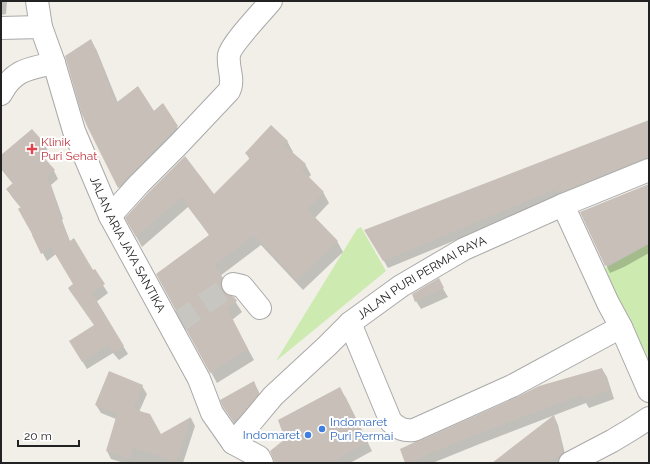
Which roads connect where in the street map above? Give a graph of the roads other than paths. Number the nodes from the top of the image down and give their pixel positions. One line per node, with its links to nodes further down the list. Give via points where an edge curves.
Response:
1 (37, 1): 3 (street, JALAN ARIA JAYA SANTIKA)
2 (271, 1): 9 (street, via 231,50 229,58 232,83 229,91)
3 (41, 27): 4 (street); 5 (street, JALAN ARIA JAYA SANTIKA)
4 (1, 28)
5 (54, 63): 6 (street, via 16,75); 9 (street, JALAN ARIA JAYA SANTIKA, via 74,131)
6 (1, 94)
7 (649, 170): 8 (street, JALAN PURI PERMAI RAYA)
8 (563, 205): 12 (street, JALAN PURI PERMAI RAYA, via 464,249 401,286); 13 (street)
9 (110, 216): 16 (street, JALAN ARIA JAYA SANTIKA, via 174,326 212,413)
10 (234, 284): 11 (street, via 242,286)
11 (260, 308)
12 (350, 323): 13 (street, via 391,422 406,431 414,430 512,386); 16 (street, JALAN PURI PERMAI RAYA, via 272,396)
13 (621, 327): 14 (street)
14 (649, 391)
15 (649, 418): 18 (street)
16 (233, 443): 17 (street, JALAN ARIA JAYA SANTIKA, via 259,457)
17 (262, 463)
18 (570, 463)

